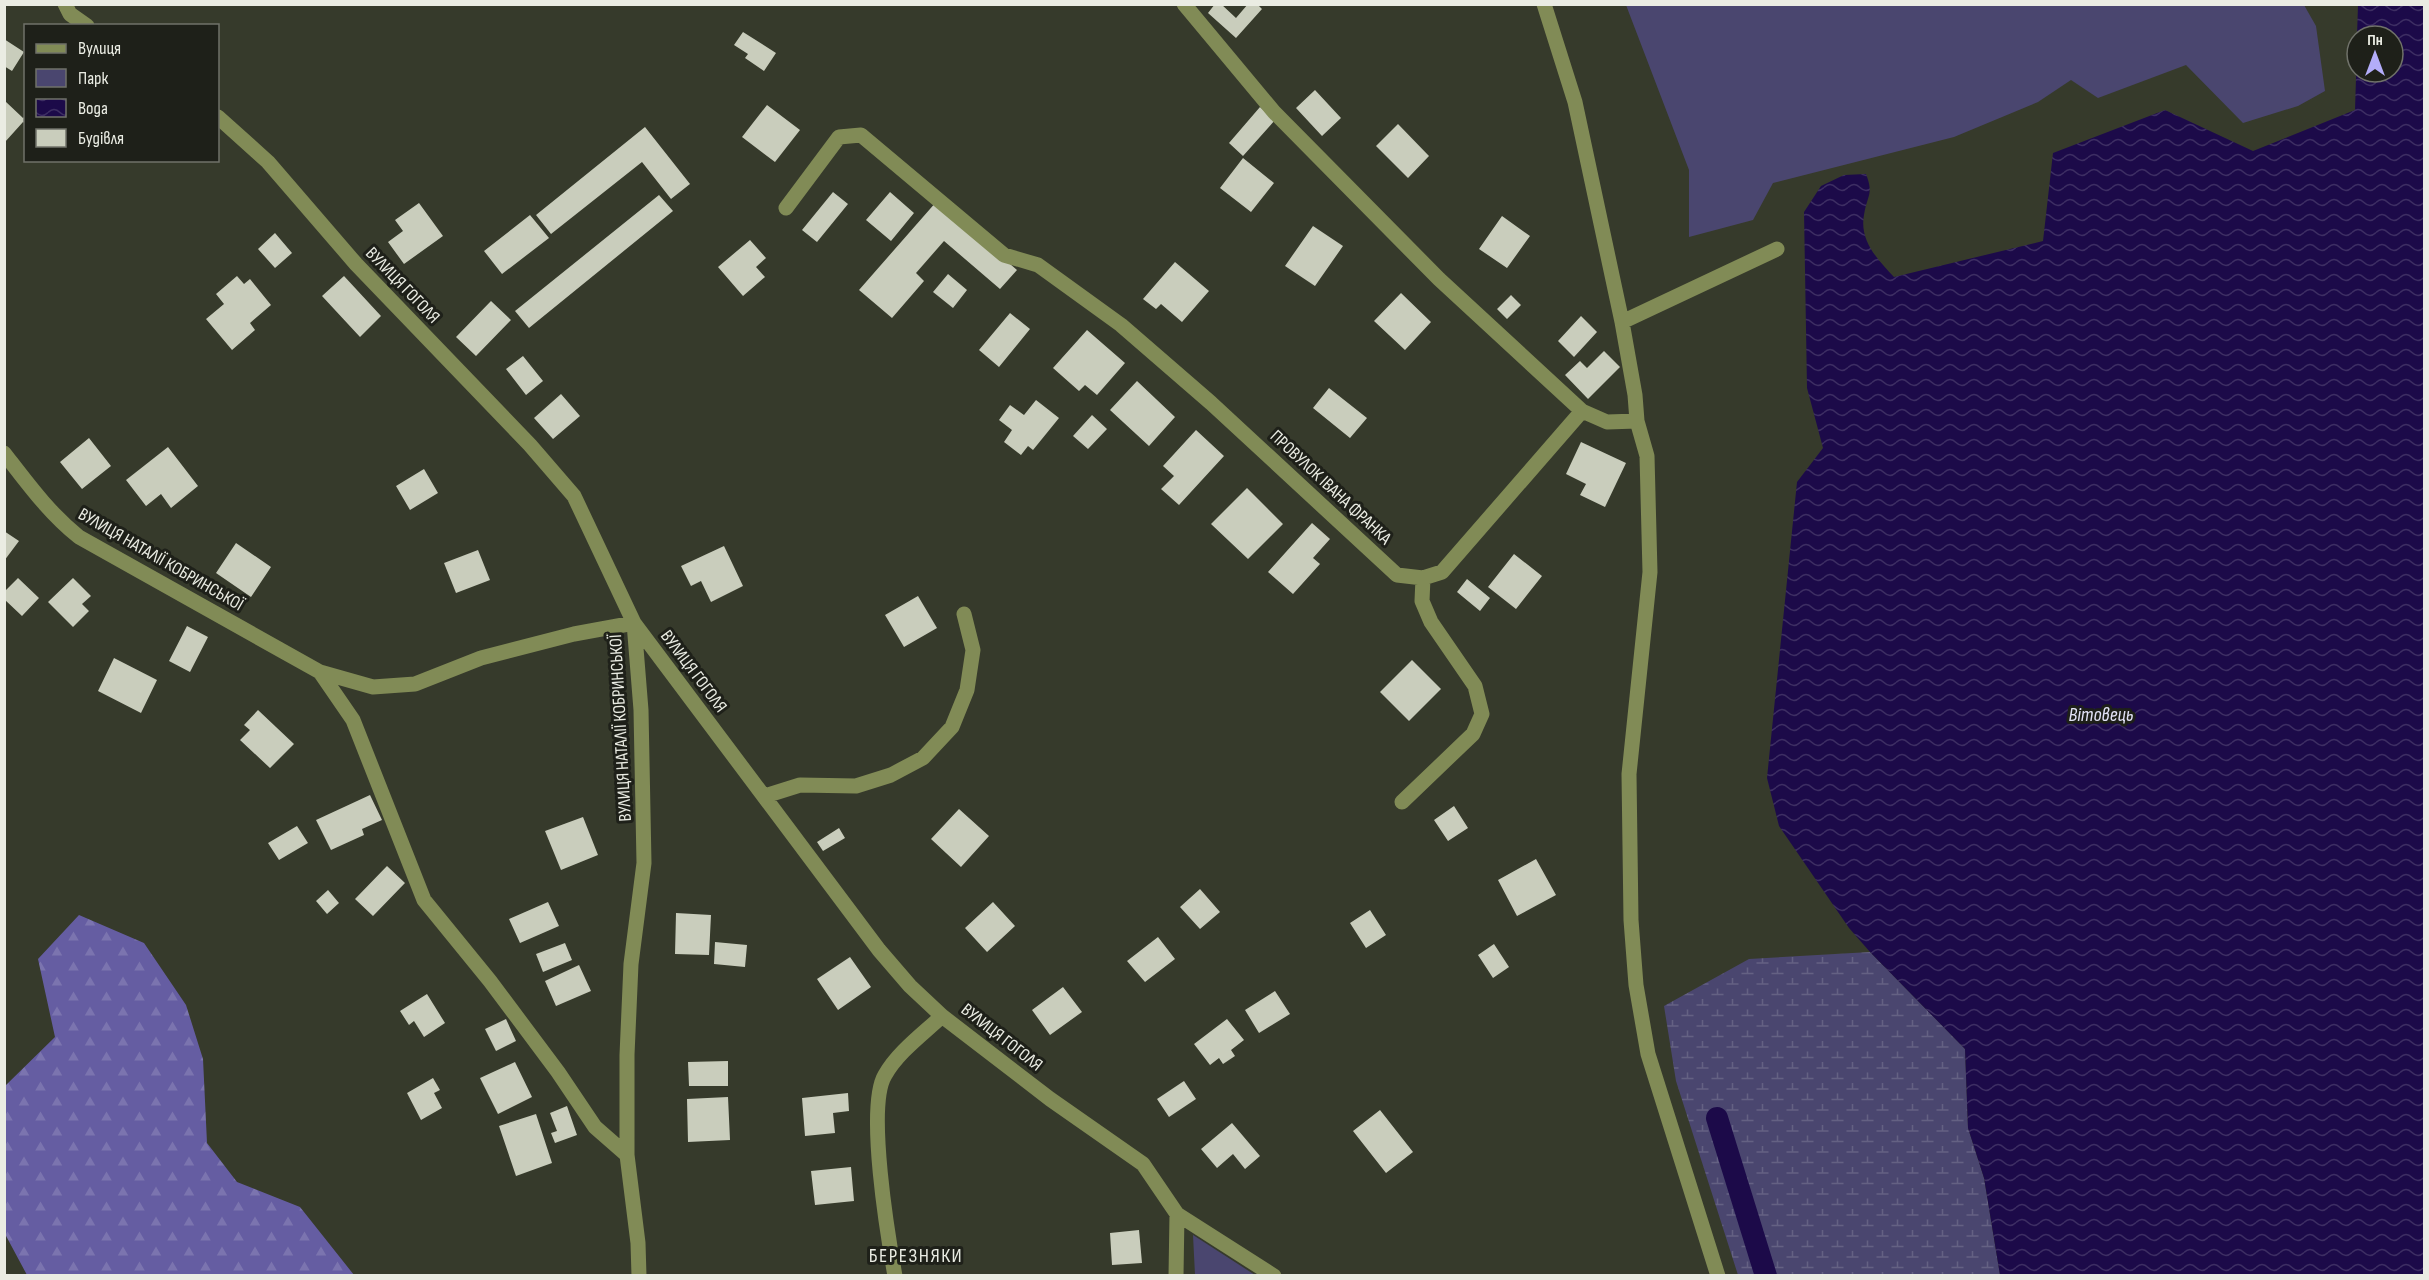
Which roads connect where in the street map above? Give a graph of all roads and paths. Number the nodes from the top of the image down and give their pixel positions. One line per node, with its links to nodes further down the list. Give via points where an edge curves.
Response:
1 (65, 4): 4 (street, via 70,14)
2 (1184, 4): 9 (street, via 1274,112 1439,279)
3 (1544, 4): 8 (street, via 1575,102)
4 (84, 24)
5 (219, 118): 14 (street, ВУЛИЦЯ ГОГОЛЯ, via 268,162 356,264 574,496)
6 (786, 208): 12 (street, ПРОВУЛОК ІВАНА ФРАНКА, via 839,137 861,135 1004,255 1038,265 1121,325 1397,575)
7 (1777, 249): 8 (street)
8 (1622, 322): 10 (street)
9 (1582, 411): 10 (street, via 1607,422); 12 (street, via 1442,572)
10 (1637, 421): 25 (street, via 1647,456 1650,572 1629,774 1636,985 1648,1054)
11 (4, 453): 15 (street, ВУЛИЦЯ НАТАЛІЇ КОБРИНСЬКОЇ, via 38,499 79,537)
12 (1423, 578): 17 (street, via 1422,601 1431,622 1475,686 1482,714 1473,734)
13 (964, 614): 16 (street, via 973,650 967,690 952,727 923,758 891,775 856,786 801,784)
14 (634, 622): 15 (street, ВУЛИЦЯ НАТАЛІЇ КОБРИНСЬКОЇ, via 481,658 415,684 373,687); 16 (street, ВУЛИЦЯ ГОГОЛЯ); 19 (street, ВУЛИЦЯ НАТАЛІЇ КОБРИНСЬКОЇ, via 641,710 644,863 631,964)
15 (320, 672): 19 (street, ВУЛИЦЯ НАТАЛІЇ КОБРИНСЬКОЇ, via 353,720 424,900 497,990 595,1127)
16 (765, 796): 18 (street, ВУЛИЦЯ ГОГОЛЯ, via 879,950)
17 (1402, 802)
18 (942, 1016): 20 (street, ВУЛИЦЯ ГОГОЛЯ, via 1143,1164); 22 (street, via 897,1059 880,1085 879,1153)
19 (627, 1155): 21 (street, ВУЛИЦЯ НАТАЛІЇ КОБРИНСЬКОЇ)
20 (1177, 1214): 23 (street); 24 (street, ВУЛИЦЯ ГОГОЛЯ)
21 (639, 1275)
22 (895, 1275)
23 (1176, 1275)
24 (1274, 1275)
25 (1718, 1275)

